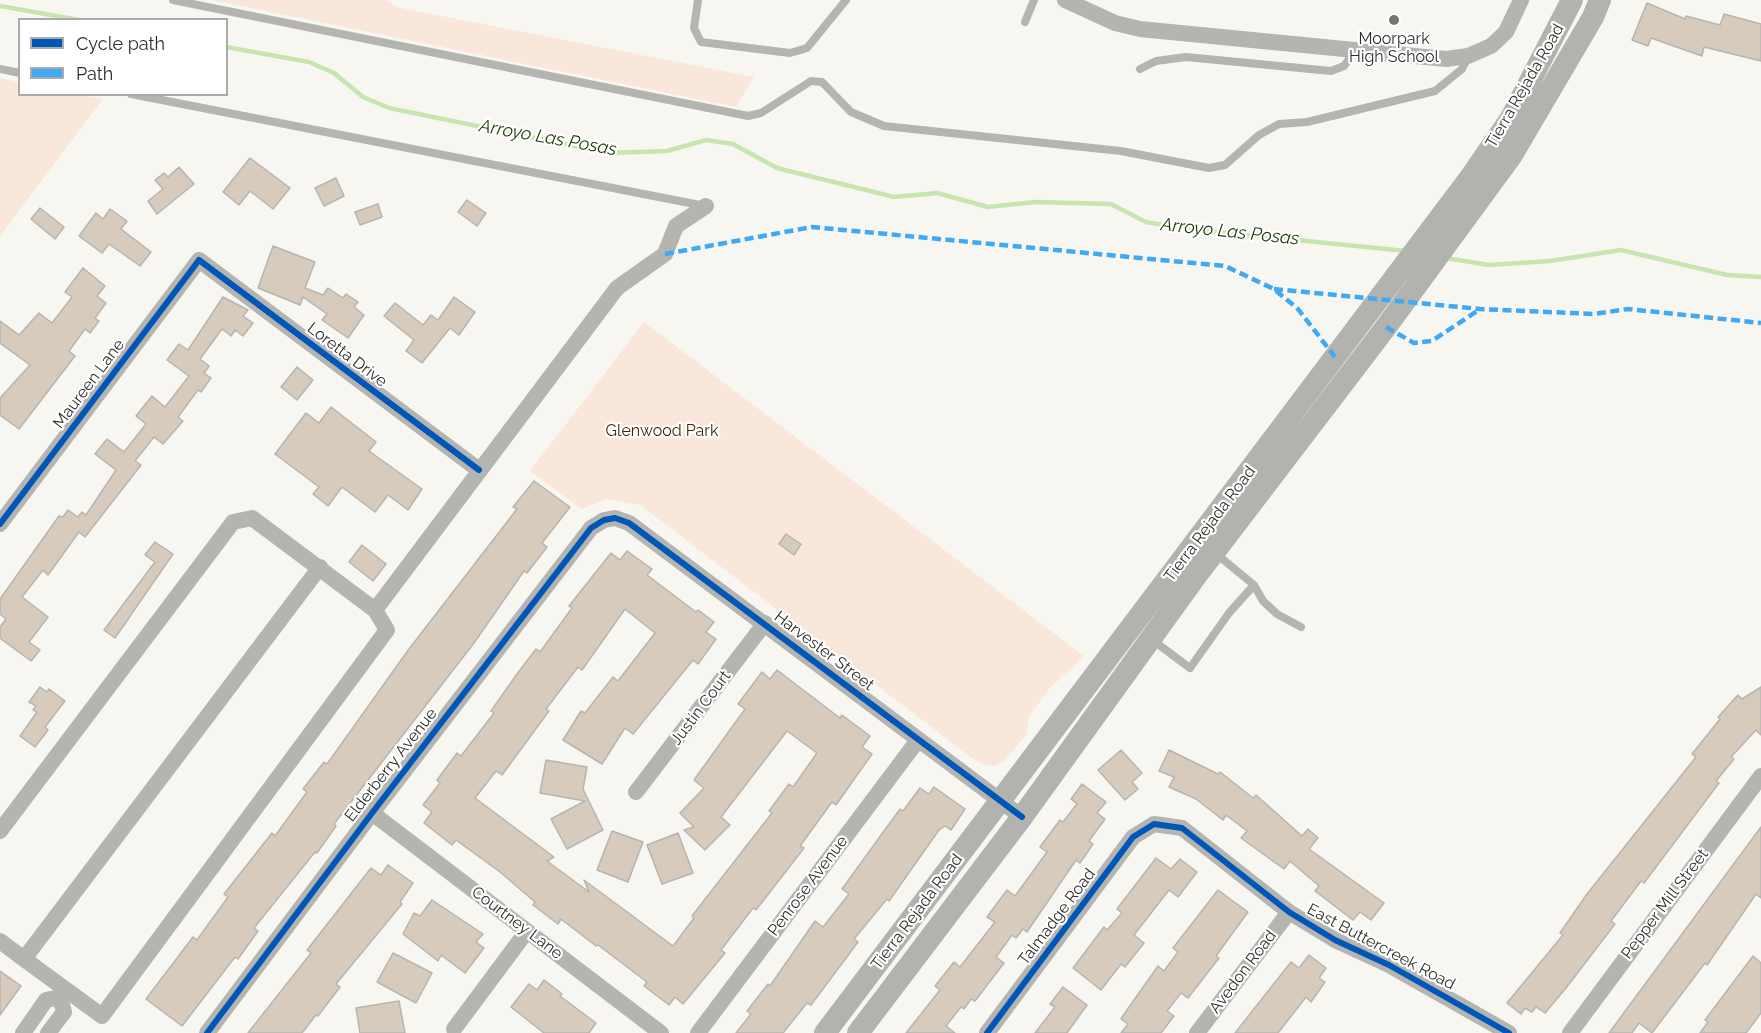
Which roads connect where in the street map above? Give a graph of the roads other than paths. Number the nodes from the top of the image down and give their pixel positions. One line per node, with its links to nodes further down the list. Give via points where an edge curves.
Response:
1 (173, 0): 11 (lane, via 748,116 761,113 812,81 822,82 851,112 884,126 1121,151 1209,168 1225,165 1259,135 1279,124 1307,122 1435,91 1462,69)
2 (698, 0): 3 (lane, via 694,28 701,42 790,53 807,48)
3 (846, 0)
4 (1034, 0): 9 (lane)
5 (1065, 0): 10 (street, via 1115,23 1140,29)
6 (1521, 0): 11 (street, via 1506,32 1491,46)
7 (1572, 0): 16 (main road, Tierra Rejada Road)
8 (1600, 0): 16 (main road, Tierra Rejada Road, via 1593,17)
9 (1026, 22)
10 (1356, 50): 11 (street, via 1446,59); 13 (lane, via 1344,66 1331,71 1186,57 1156,61)
11 (1468, 56)
12 (0, 69): 14 (lane)
13 (1140, 69)
14 (18, 73)
15 (141, 96): 17 (lane)
16 (1521, 121): 22 (main road, Tierra Rejada Road, via 1512,155); 32 (main road, Tierra Rejada Road, via 1472,175)
17 (705, 206): 19 (street, via 676,226 664,254 617,288)
18 (199, 260): 19 (street, Loretta Drive); 21 (street, Maureen Lane)
19 (479, 470): 25 (street)
20 (604, 520): 26 (street, Harvester Street, via 615,518 629,523); 33 (street, Elderberry Avenue, via 591,528)
21 (0, 524)
22 (1214, 552): 24 (lane); 28 (main road, Tierra Rejada Road)
23 (320, 567): 25 (street); 36 (street, via 252,518 233,522); 40 (street)
24 (1254, 585): 27 (lane, via 1277,614); 28 (lane, via 1190,668)
25 (375, 610): 41 (street, via 387,630 102,1016)
26 (765, 623): 29 (street, Harvester Street); 31 (street, Justin Court)
27 (1301, 627)
28 (1150, 639): 34 (main road, Tierra Rejada Road)
29 (918, 740): 32 (street, Harvester Street); 47 (street, Penrose Avenue)
30 (1761, 776): 53 (street, Pepper Mill Street)
31 (636, 792)
32 (1000, 802): 34 (street, Harvester Street); 48 (main road, Tierra Rejada Road)
33 (372, 813): 38 (street, Courtney Lane); 45 (street, Elderberry Avenue)
34 (1022, 817): 49 (main road, Tierra Rejada Road)
35 (1154, 824): 37 (street, East Buttercreek Road, via 1182,828); 50 (street, Talmadge Road, via 1133,837)
36 (0, 831)
37 (1289, 912): 51 (street, Avedon Road); 52 (street, East Buttercreek Road)
38 (527, 931): 42 (street); 46 (street, Courtney Lane)
39 (0, 941): 40 (street)
40 (24, 959): 41 (street)
41 (62, 993): 43 (street, via 46,1000); 44 (street, via 64,1012)
42 (454, 1029)
43 (23, 1033)
44 (48, 1033)
45 (207, 1033)
46 (662, 1033)
47 (698, 1033)
48 (825, 1033)
49 (858, 1033)
50 (987, 1033)
51 (1197, 1033)
52 (1509, 1033)
53 (1570, 1033)

